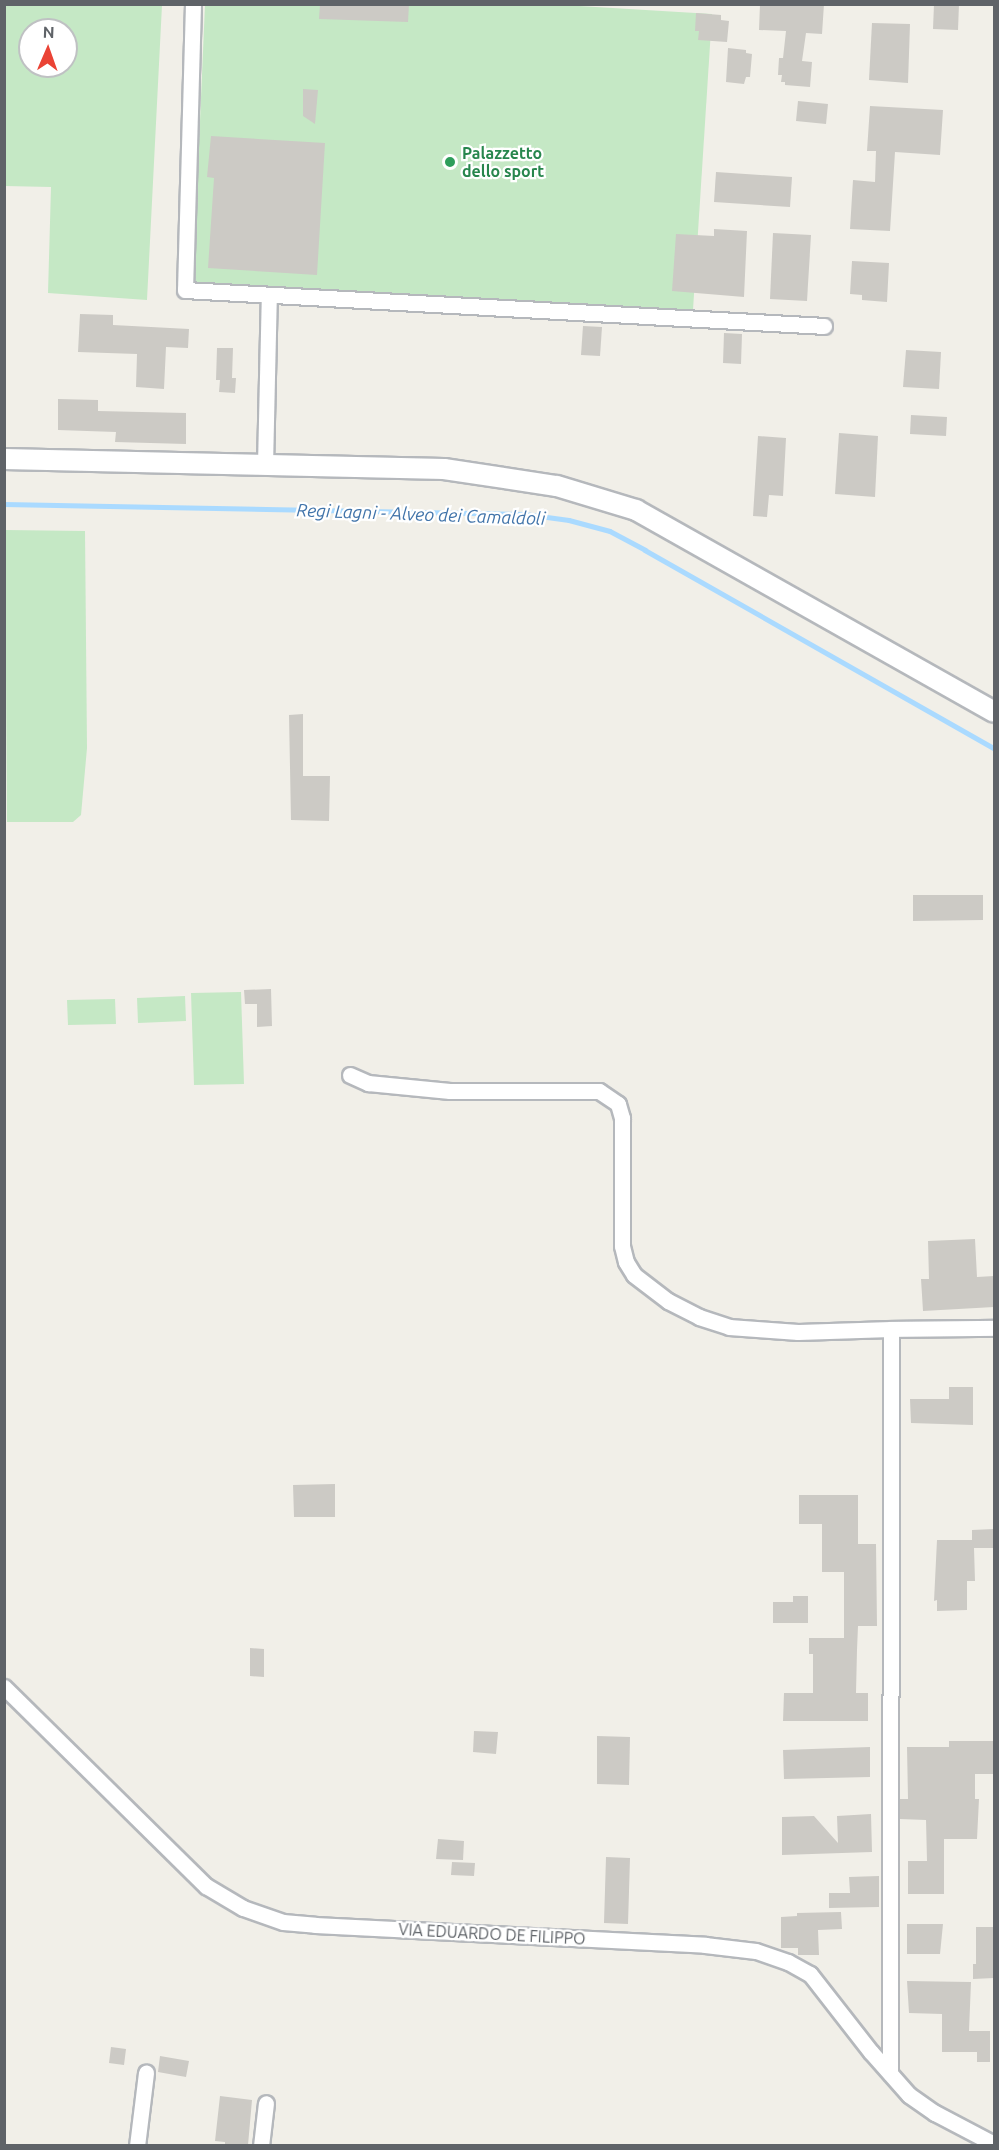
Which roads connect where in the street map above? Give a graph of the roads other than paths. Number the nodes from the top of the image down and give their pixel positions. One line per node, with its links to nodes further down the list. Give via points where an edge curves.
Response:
1 (193, 4): 2 (street, via 184,290)
2 (269, 295): 3 (street); 5 (street)
3 (824, 326)
4 (4, 459): 5 (street)
5 (265, 465): 6 (street, via 444,469 557,486 636,510)
6 (994, 712)
7 (350, 1075): 9 (street, via 368,1083 450,1091 586,1090 605,1094 618,1104 622,1118 622,1246 634,1275 668,1301 729,1327 798,1332)
8 (994, 1328): 9 (street)
9 (891, 1329): 12 (street)
10 (4, 1687): 12 (street, VIA EDUARDO DE FILIPPO, via 206,1886 243,1908 283,1922 315,1925 756,1951 810,1974)
11 (146, 2073): 15 (street)
12 (890, 2073): 14 (street, VIA EDUARDO DE FILIPPO, via 918,2101)
13 (266, 2103): 16 (street)
14 (994, 2144)
15 (137, 2145)
16 (261, 2145)

